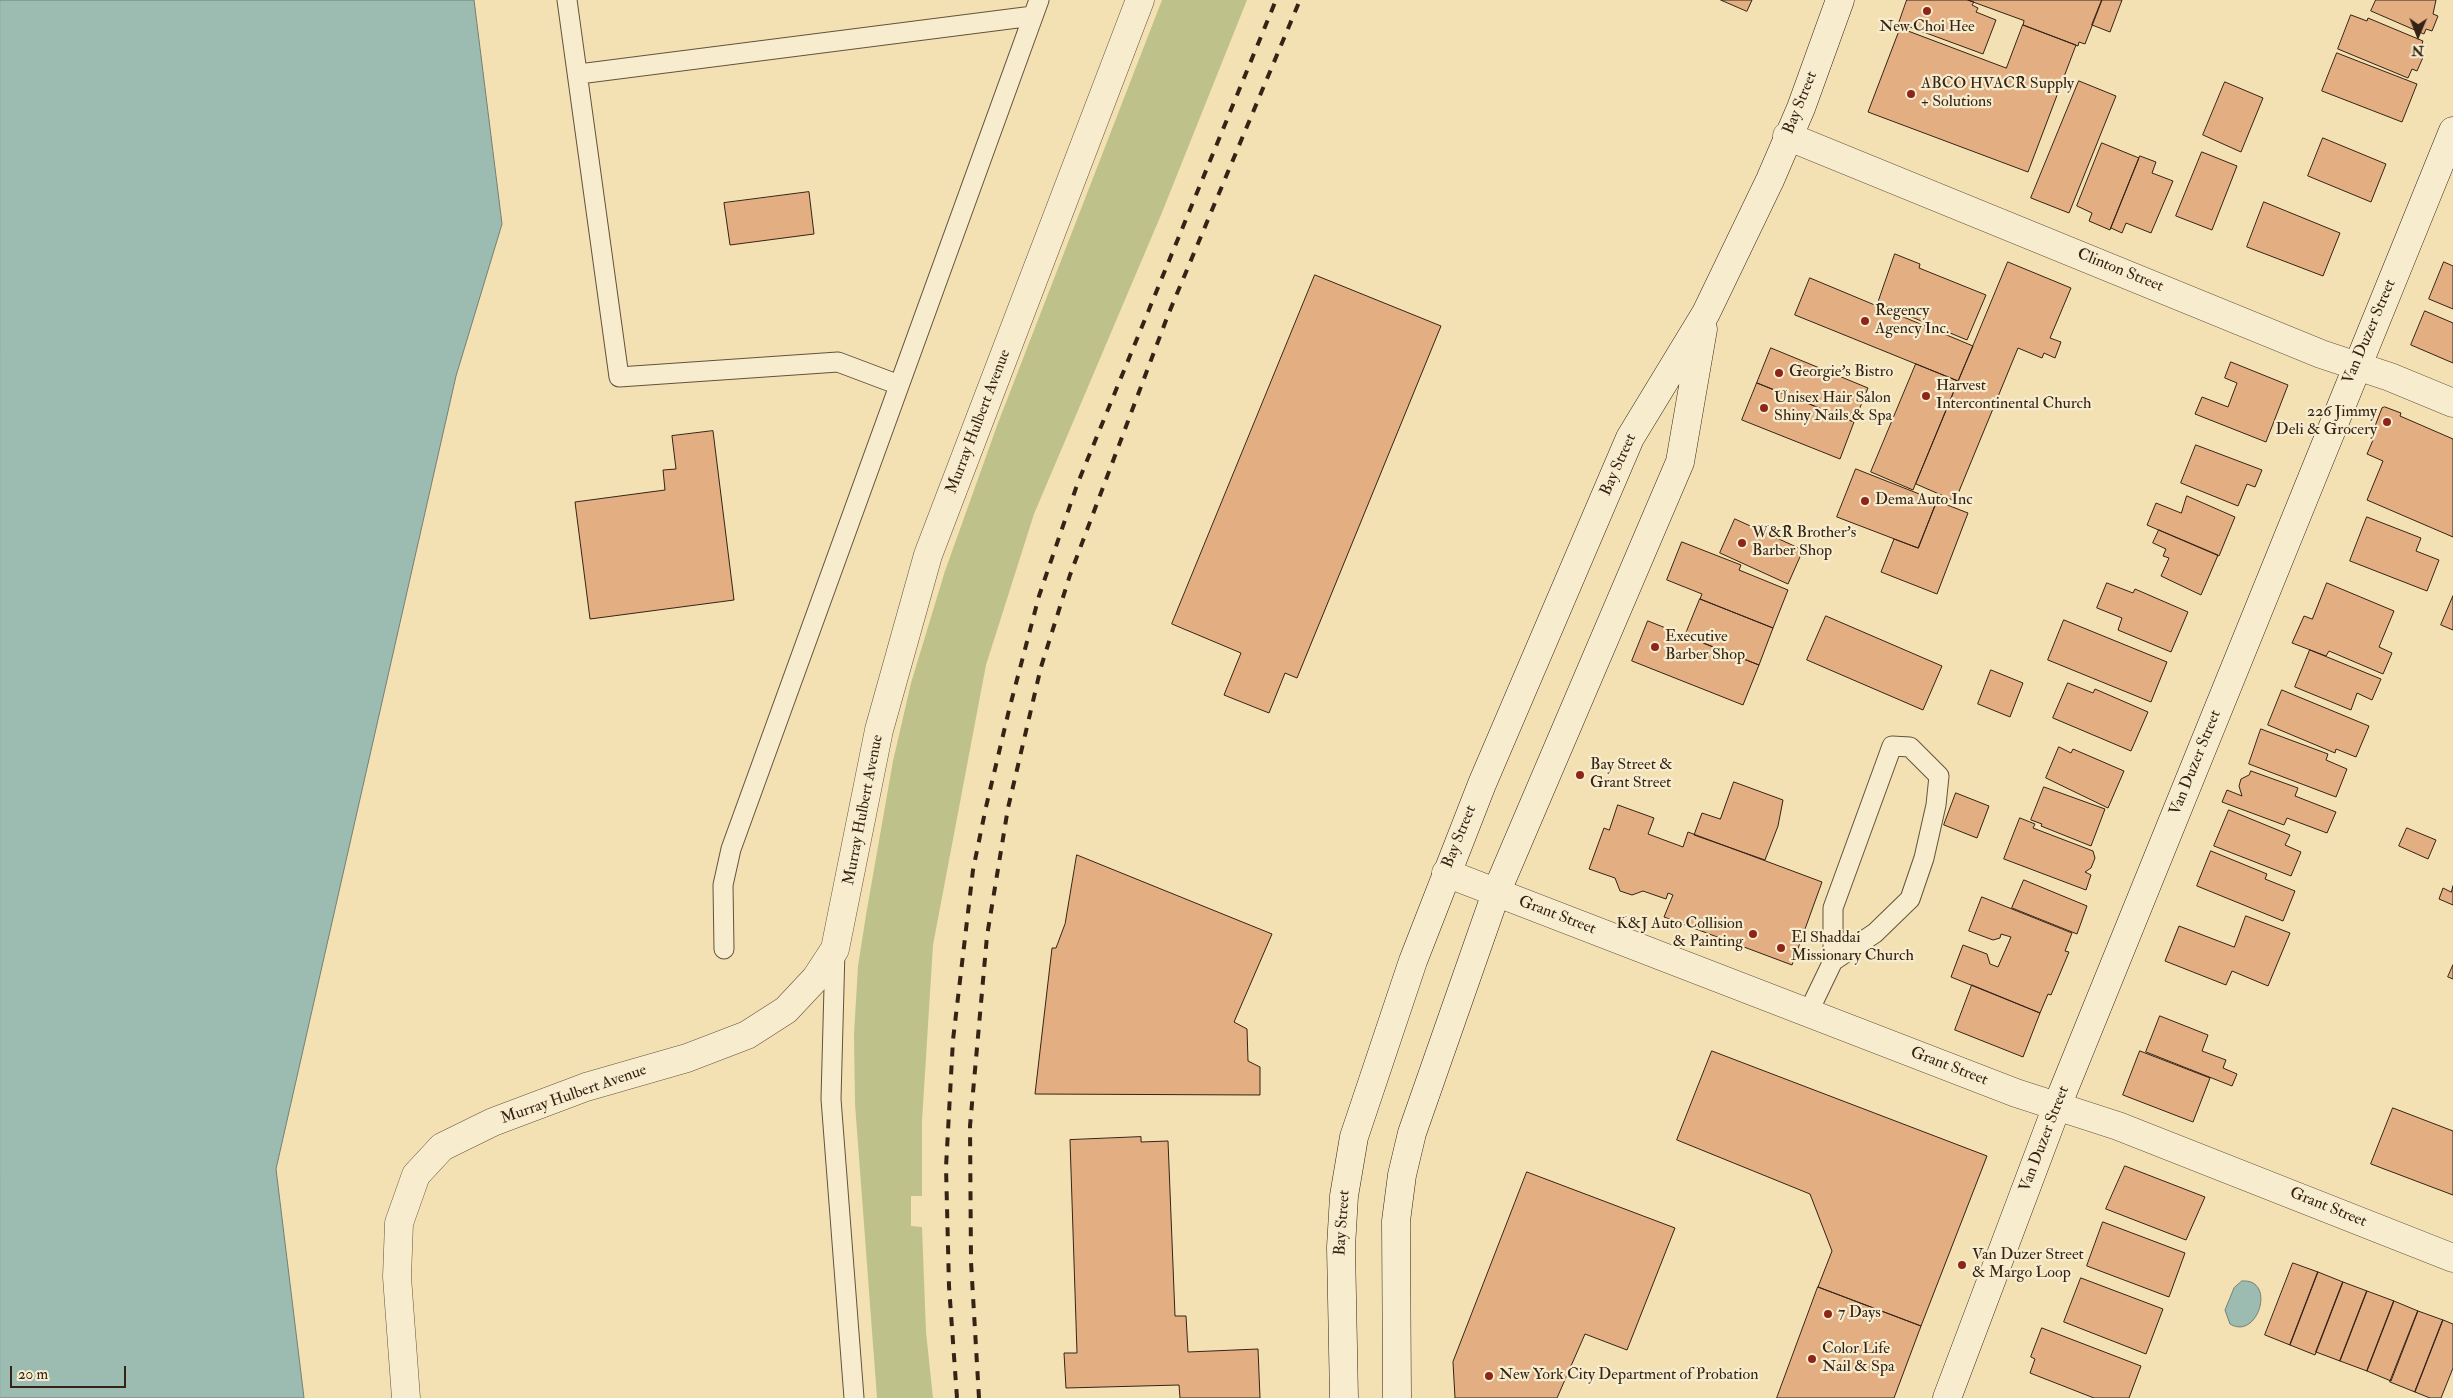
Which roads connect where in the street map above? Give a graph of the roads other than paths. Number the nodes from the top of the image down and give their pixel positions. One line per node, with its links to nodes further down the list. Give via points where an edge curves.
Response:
1 (567, 0): 5 (lane)
2 (1140, 0): 15 (main road, Murray Hulbert Avenue, via 928,555 879,730)
3 (1840, 0): 7 (main road, Bay Street)
4 (1036, 8): 5 (lane); 10 (lane)
5 (579, 74): 10 (lane, via 619,377 838,362)
6 (2453, 131): 9 (main road, Van Duzer Street)
7 (1788, 136): 8 (main road, Bay Street); 9 (main road, Clinton Street)
8 (1706, 313): 12 (main road, Bay Street, via 1630,438); 13 (main road, Bay Street, via 1680,462)
9 (2357, 366): 11 (main road, Clinton Street); 18 (main road, Van Duzer Street)
10 (898, 385): 14 (lane, via 731,849 723,885)
11 (2453, 403)
12 (1446, 873): 13 (main road, Grant Street); 22 (main road, Bay Street, via 1354,1137 1341,1230)
13 (1496, 893): 17 (main road, Grant Street); 23 (main road, Bay Street, via 1424,1094 1402,1175 1395,1241)
14 (724, 949)
15 (835, 949): 20 (main road, Murray Hulbert Avenue, via 816,978 786,1010 747,1035 687,1058 586,1087 493,1122 442,1147 416,1175 399,1223 397,1277); 21 (lane, via 831,1099)
16 (1833, 961): 16 (lane, via 1875,933 1910,899 1930,831 1939,776 1910,747 1892,746 1834,908); 17 (lane)
17 (1808, 1013): 18 (main road, Grant Street)
18 (2057, 1106): 19 (main road, Grant Street, via 2118,1126); 24 (main road, Van Duzer Street)
19 (2453, 1258)
20 (406, 1398)
21 (854, 1398)
22 (1344, 1398)
23 (1397, 1398)
24 (1947, 1398)

